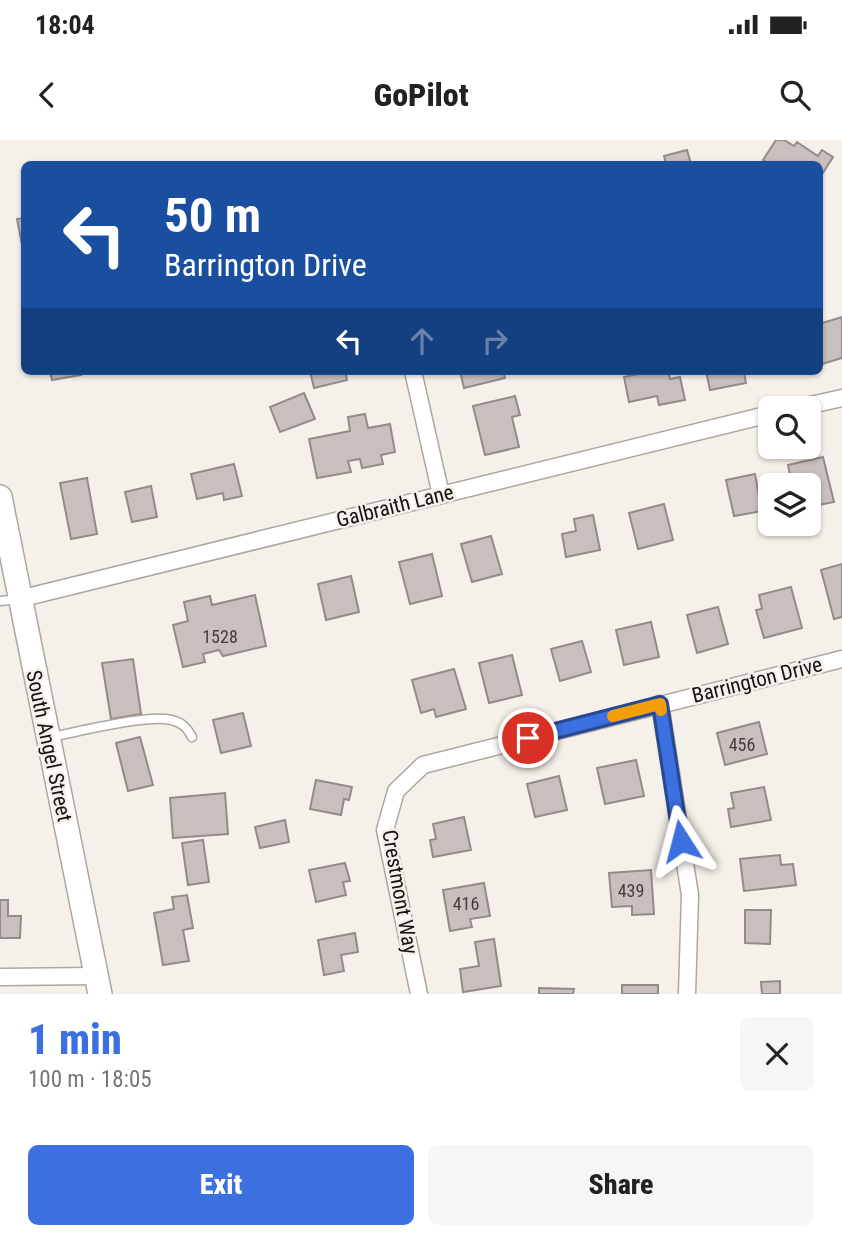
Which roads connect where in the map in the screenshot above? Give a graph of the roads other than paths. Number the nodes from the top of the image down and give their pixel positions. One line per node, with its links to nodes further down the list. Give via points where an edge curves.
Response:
1 (414, 375): 5 (street)
2 (842, 398): 3 (street)
3 (821, 403)
4 (758, 417): 5 (street, Galbraith Lane)
5 (441, 495): 7 (street, Galbraith Lane)
6 (0, 497): 7 (street, South Angel Street)
7 (10, 600): 10 (street, South Angel Street)
8 (842, 659): 9 (street, Barrington Drive)
9 (660, 704): 12 (street, Barrington Drive, via 423,765); 16 (street, via 690,895)
10 (48, 737): 11 (lane, via 155,719 173,720); 14 (street, South Angel Street)
11 (192, 737)
12 (396, 791): 15 (street, Crestmont Way, via 385,830)
13 (0, 977): 14 (street)
14 (98, 985)
15 (419, 994)
16 (687, 994)

